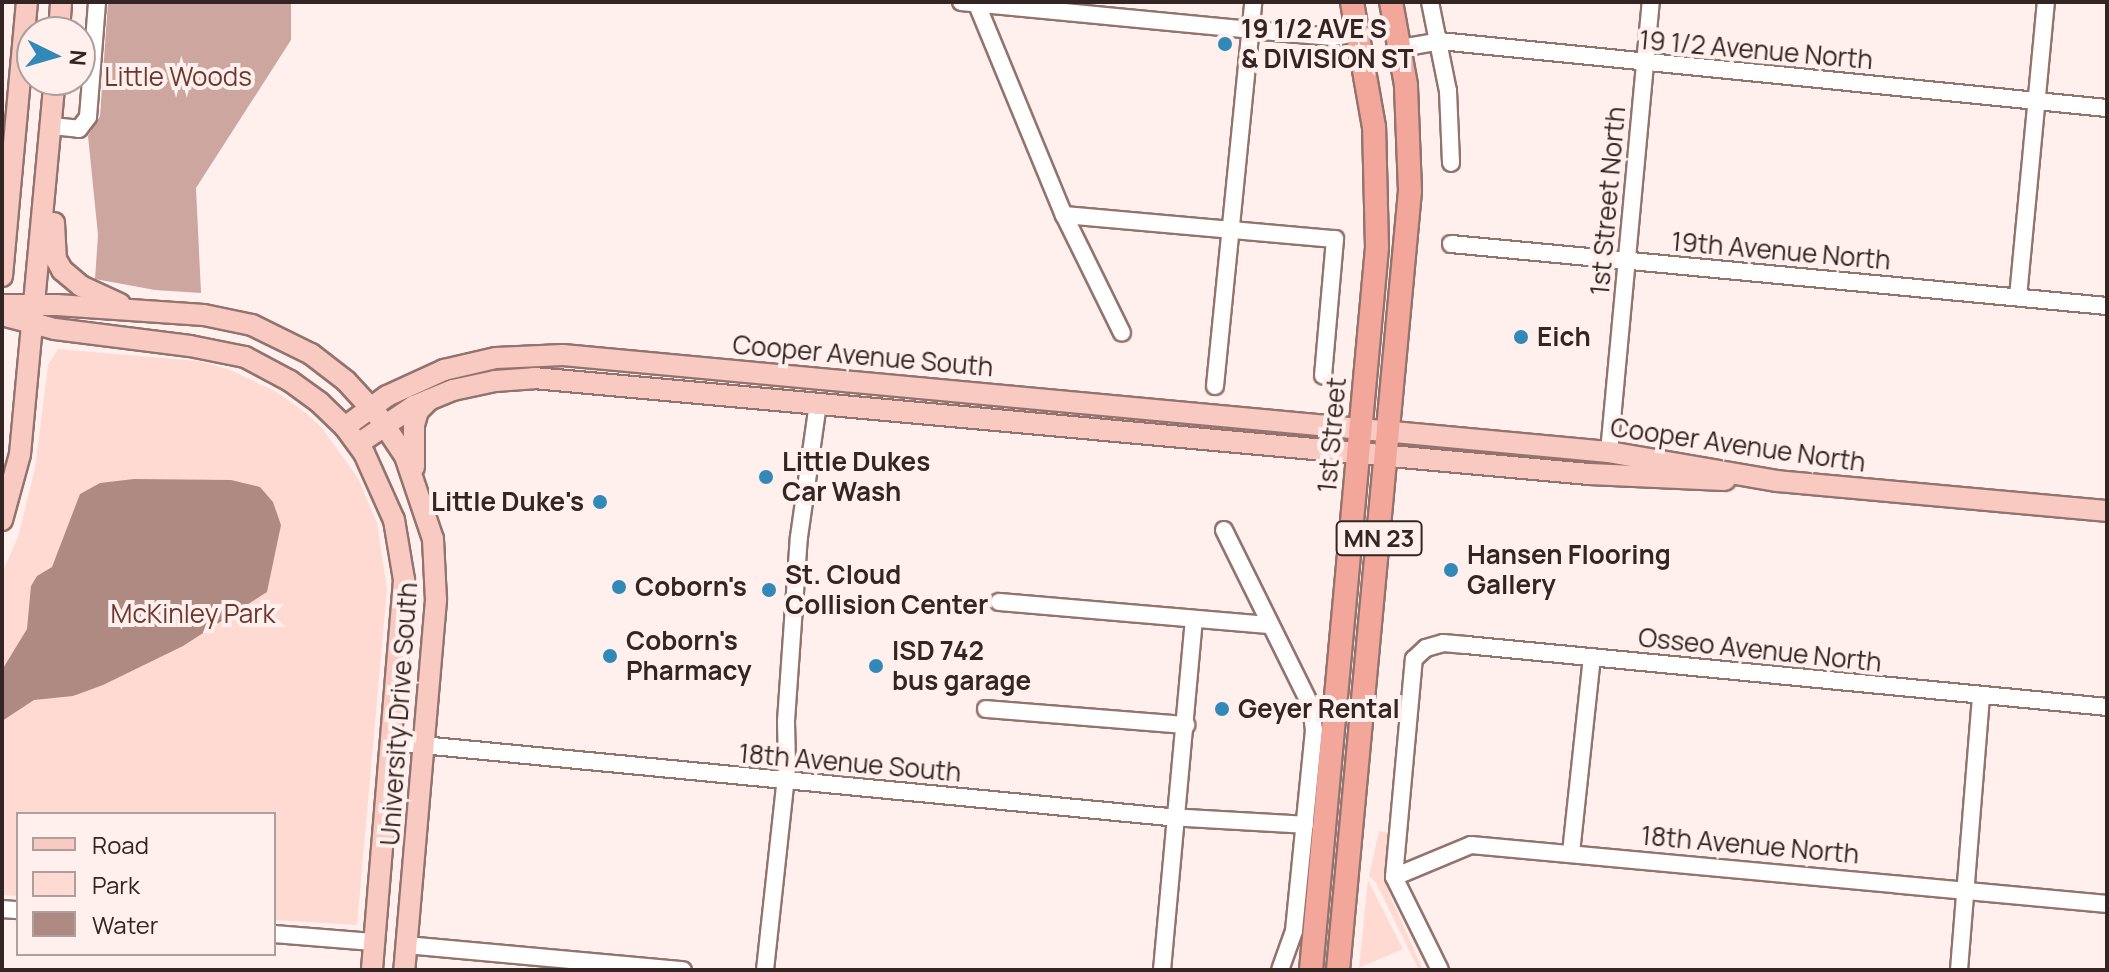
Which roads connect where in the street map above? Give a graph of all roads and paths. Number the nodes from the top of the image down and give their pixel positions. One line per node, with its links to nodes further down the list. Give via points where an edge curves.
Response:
1 (27, 2): 26 (main road)
2 (97, 2): 19 (street, via 88,117 79,129)
3 (961, 2): 4 (street)
4 (976, 2): 11 (street); 22 (street)
5 (1253, 2): 11 (street)
6 (1352, 2): 12 (highway, 1st Street / MN 23)
7 (1391, 2): 14 (highway, MN 23)
8 (1430, 2): 13 (street)
9 (1651, 2): 15 (street, 1st Street North)
10 (2046, 2): 17 (street)
11 (1251, 30): 12 (street, via 1333,37); 23 (street)
12 (1359, 33): 41 (highway, 1st Street / MN 23, via 1374,127 1378,212)
13 (1440, 41): 14 (street, 19 1/2 Avenue North); 15 (street, 19 1/2 Avenue North); 21 (street)
14 (1401, 48): 42 (highway, MN 23, via 1410,125 1410,191)
15 (1645, 64): 17 (street, 19 1/2 Avenue North); 25 (street, 1st Street North)
16 (54, 96): 19 (main road)
17 (2037, 101): 18 (street, 19 1/2 Avenue North); 27 (street)
18 (2107, 108)
19 (52, 126): 20 (main road)
20 (49, 155): 30 (main road, via 56,259 62,270 103,298); 31 (main road)
21 (1451, 163)
22 (1064, 215): 23 (street); 33 (street)
23 (1231, 229): 34 (street, via 1335,239); 35 (street)
24 (1451, 244): 25 (street, 19th Avenue North)
25 (1627, 260): 27 (street, 19th Avenue North); 44 (street, 1st Street North)
26 (2, 276)
27 (2018, 297): 29 (street, 19th Avenue North)
28 (2, 305): 31 (main road)
29 (2107, 306)
30 (162, 313): 31 (main road); 38 (main road, via 235,320 281,337 326,365)
31 (35, 314): 32 (main road); 40 (main road, via 73,333 245,357 290,381); 50 (main road, via 20,454)
32 (2, 315)
33 (1122, 333)
34 (1323, 375)
35 (1215, 386)
36 (429, 400): 37 (main road, via 471,385 534,378); 39 (main road); 48 (main road, via 418,411 413,428)
37 (818, 403): 45 (main road); 62 (street, via 799,537)
38 (370, 407): 39 (main road); 40 (main road, Cooper Avenue South); 41 (main road, Cooper Avenue South, via 421,379 470,363 563,355)
39 (385, 425): 43 (main road); 48 (main road, University Drive South)
40 (345, 427): 43 (main road)
41 (1361, 428): 42 (main road, Cooper Avenue North); 45 (highway, 1st Street / MN 23)
42 (1389, 431): 44 (main road, Cooper Avenue North); 46 (highway, MN 23)
43 (358, 444): 60 (main road, University Drive South, via 388,504 403,564)
44 (1609, 452): 47 (main road, Cooper Avenue North)
45 (1359, 453): 46 (main road); 78 (highway, 1st Street / MN 23)
46 (1387, 456): 47 (main road, via 1664,480); 79 (highway, MN 23)
47 (1777, 481): 49 (main road, Cooper Avenue North)
48 (416, 482): 61 (main road, University Drive South, via 436,559 436,623)
49 (2107, 511)
50 (2, 520)
51 (1224, 530): 54 (street)
52 (999, 602): 53 (street)
53 (1194, 621): 54 (street); 59 (street)
54 (1269, 625): 64 (street, via 1311,706 1314,730)
55 (1592, 657): 56 (street, Osseo Avenue North); 65 (street); 66 (street, Osseo Avenue North, via 1443,643 1414,659)
56 (1981, 696): 57 (street, Osseo Avenue North); 67 (street)
57 (2107, 707)
58 (986, 709): 59 (street)
59 (1185, 725): 63 (street)
60 (391, 742): 61 (street, 18th Avenue South); 70 (main road, University Drive South)
61 (424, 745): 62 (street, 18th Avenue South); 71 (main road, University Drive South)
62 (785, 781): 63 (street, 18th Avenue South); 75 (street)
63 (1176, 818): 64 (street, 18th Avenue South); 76 (street)
64 (1305, 825): 77 (street, via 1294,931)
65 (1571, 853): 66 (street, 18th Avenue North, via 1471,845); 67 (street, 18th Avenue North)
66 (1394, 877): 80 (street)
67 (1967, 889): 68 (street, 18th Avenue North); 81 (street)
68 (2107, 904)
69 (276, 934): 70 (street)
70 (373, 942): 72 (main road, University Drive South)
71 (406, 945): 73 (main road, University Drive South); 74 (street)
72 (372, 970)
73 (404, 970)
74 (683, 970)
75 (765, 970)
76 (1162, 970)
77 (1280, 970)
78 (1311, 970)
79 (1338, 970)
80 (1440, 970)
81 (1959, 970)

